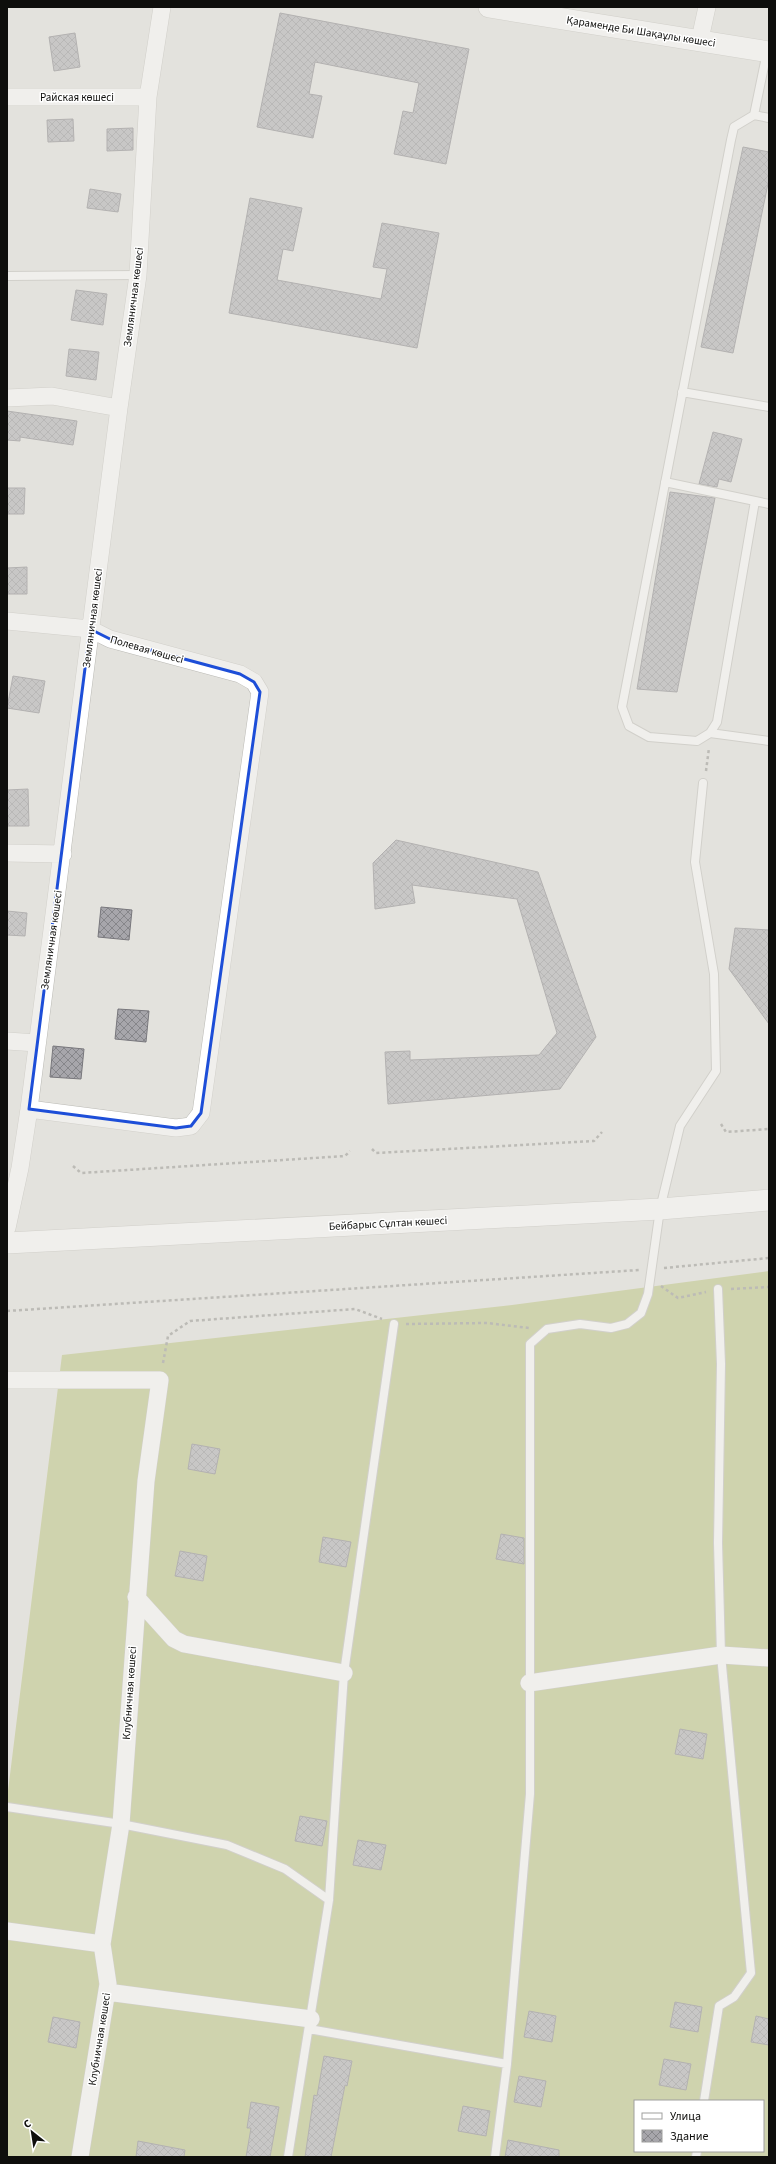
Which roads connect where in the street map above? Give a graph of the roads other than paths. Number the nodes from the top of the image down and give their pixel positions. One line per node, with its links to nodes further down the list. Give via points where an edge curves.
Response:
1 (162, 7): 7 (street, Земляничная көшесі)
2 (489, 7): 4 (street, Қараменде Би Шақаұлы көшесі)
3 (707, 7): 4 (street)
4 (700, 39): 5 (street, Қараменде Би Шақаұлы көшесі)
5 (768, 51): 8 (lane)
6 (7, 97): 7 (street, Райская көшесі)
7 (148, 97): 10 (street, Земляничная көшесі)
8 (754, 115): 9 (lane); 12 (lane, via 734,127)
9 (769, 118)
10 (138, 274): 11 (lane); 15 (street, Земляничная көшесі)
11 (7, 276)
12 (682, 392): 14 (lane); 16 (lane)
13 (7, 398): 15 (street, via 52,396)
14 (769, 407)
15 (119, 408): 20 (street, Земляничная көшесі)
16 (665, 482): 17 (lane); 21 (lane, via 622,707 629,726 649,737 697,741)
17 (755, 501): 18 (lane); 21 (lane, via 717,722)
18 (769, 504)
19 (7, 621): 20 (street, Полевая көшесі)
20 (90, 629): 25 (street, Земляничная көшесі); 28 (street, Полевая көшесі, via 110,639 240,674 254,682 260,692 201,1114 191,1126 176,1128)
21 (710, 734): 22 (lane)
22 (769, 741)
23 (703, 783): 30 (lane, via 695,862 714,974 716,1072 680,1126)
24 (7, 853): 25 (street)
25 (63, 854): 27 (street, Земляничная көшесі)
26 (7, 1042): 27 (street)
27 (37, 1043): 28 (street, Земляничная көшесі)
28 (29, 1109): 31 (street, Земляничная көшесі)
29 (769, 1200): 30 (street, Бейбарыс Сұлтан көшесі)
30 (660, 1209): 32 (street, Бейбарыс Сұлтан көшесі); 40 (lane, via 648,1294 641,1313 627,1324 611,1328 580,1324 547,1329 530,1344)
31 (7, 1228)
32 (7, 1243)
33 (718, 1289): 37 (lane, via 721,1364 718,1543)
34 (394, 1324): 39 (lane)
35 (7, 1380): 36 (street, Клубничная көшесі, via 160,1380 146,1481)
36 (136, 1597): 39 (street, via 174,1639 184,1644); 42 (street, Клубничная көшесі)
37 (721, 1655): 38 (street); 40 (street); 49 (lane, via 751,1973 734,1996 719,2006)
38 (769, 1658)
39 (344, 1673): 43 (lane)
40 (529, 1683): 48 (lane, via 530,1794)
41 (7, 1807): 42 (lane)
42 (121, 1824): 43 (lane, via 227,1845 285,1869); 45 (street, Клубничная көшесі)
43 (329, 1900): 47 (lane)
44 (7, 1931): 45 (street)
45 (102, 1944): 46 (street, Клубничная көшесі)
46 (107, 1992): 47 (street); 50 (street, Клубничная көшесі)
47 (310, 2024): 48 (lane); 51 (lane)
48 (507, 2064): 52 (lane)
49 (704, 2100)
50 (80, 2157)
51 (288, 2157)
52 (496, 2157)

